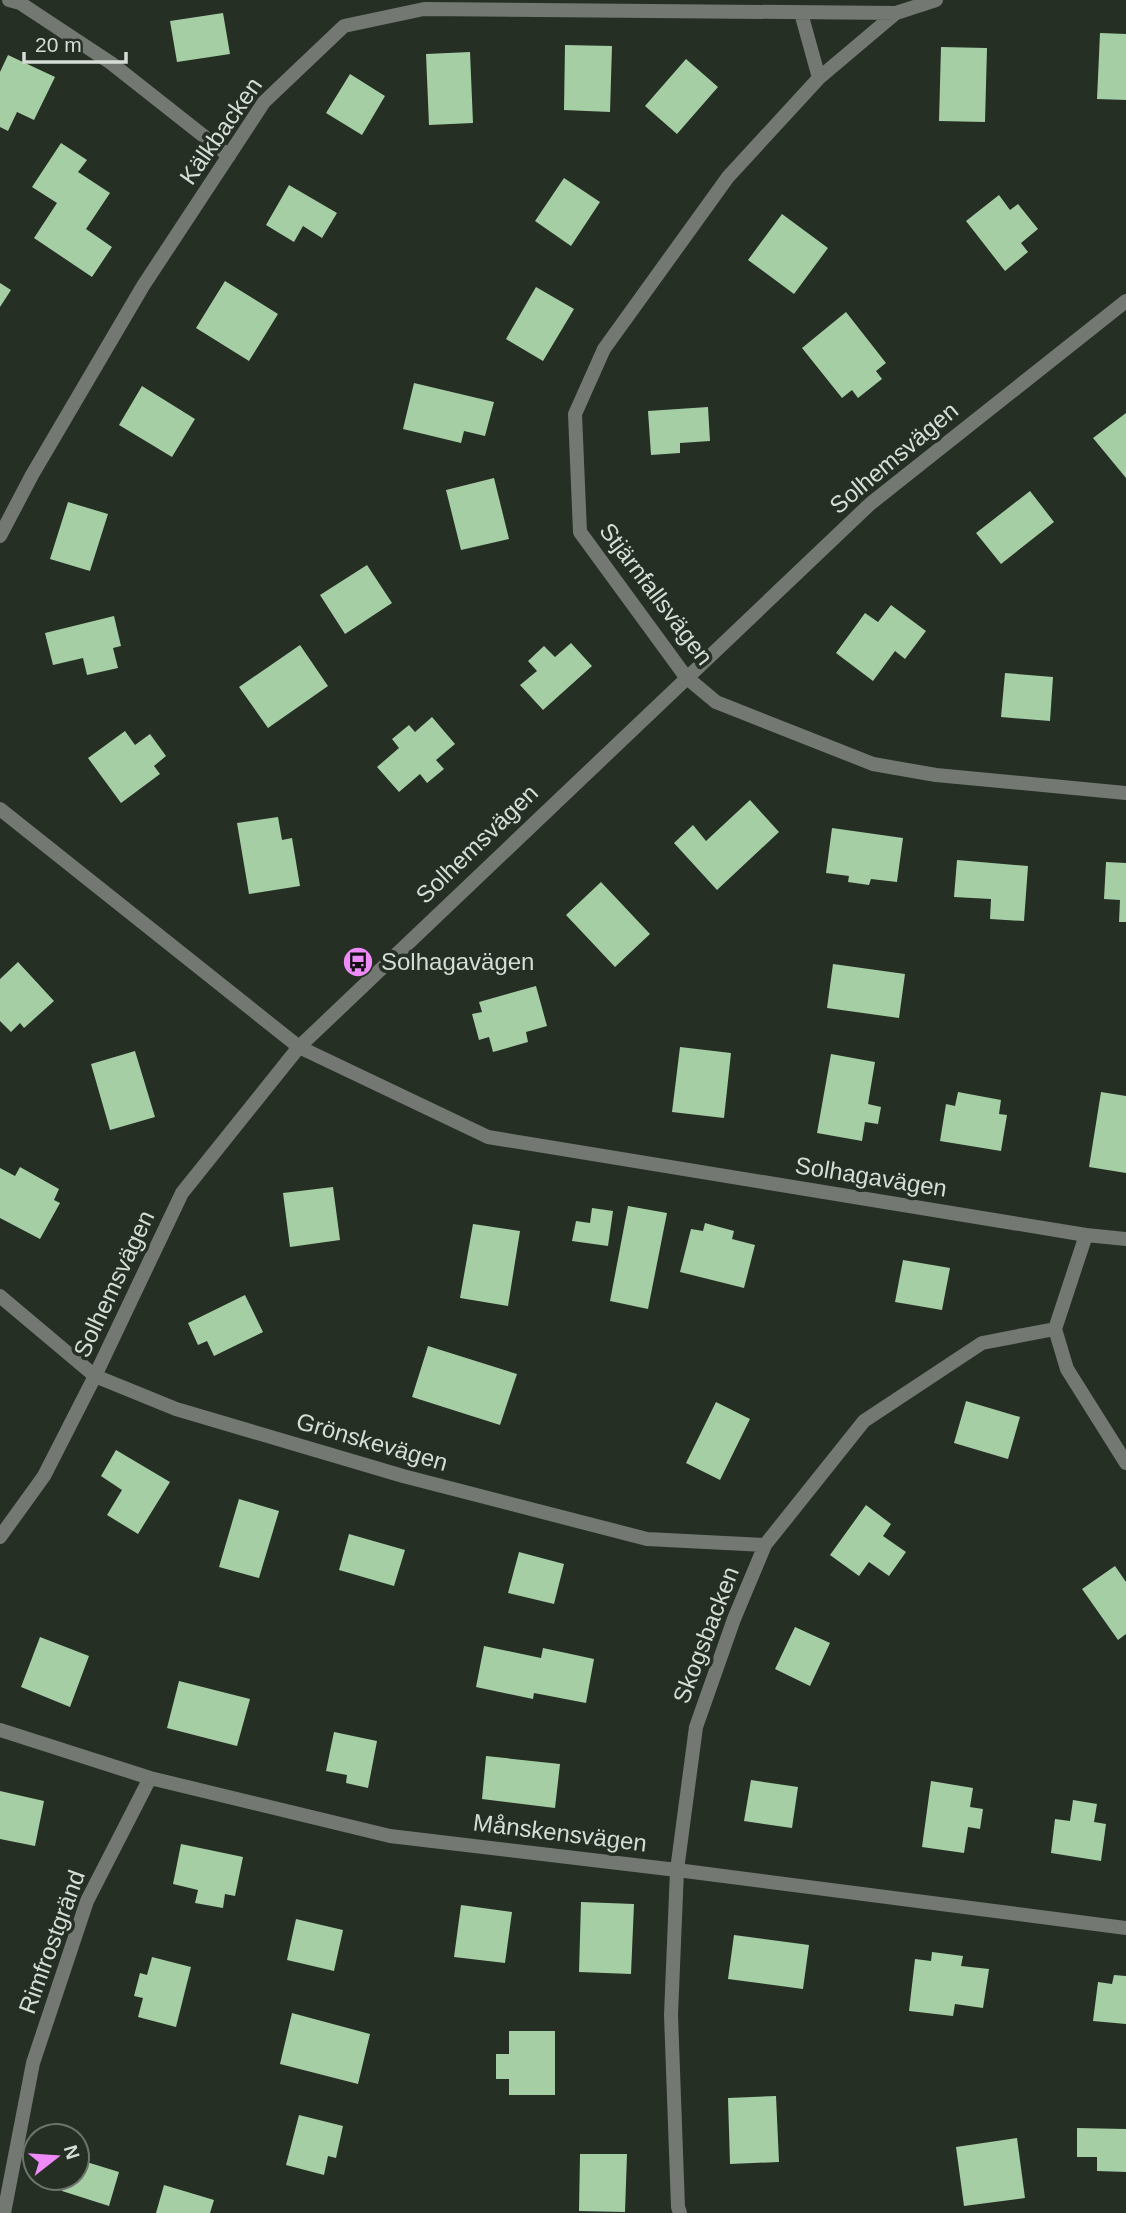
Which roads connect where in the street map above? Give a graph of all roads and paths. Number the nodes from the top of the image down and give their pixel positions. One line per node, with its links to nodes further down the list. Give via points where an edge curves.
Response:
1 (9, 0): 7 (street, via 111,63)
2 (936, 0): 5 (street, Kälkbacken)
3 (588, 5): 4 (street, Kälkbacken); 7 (street, Kälkbacken, via 424,9 344,26 264,102)
4 (801, 13): 5 (street, Kälkbacken); 6 (street)
5 (896, 13): 6 (street, Stjärnfallsvägen)
6 (819, 78): 10 (street, Stjärnfallsvägen, via 728,177 604,349 575,414 580,533)
7 (229, 156): 9 (street, Kälkbacken, via 143,286)
8 (1126, 301): 10 (street, Solhemsvägen, via 870,504)
9 (0, 536)
10 (686, 677): 11 (street, Stjärnfallsvägen, via 716,702 873,764 936,775); 13 (street, Solhemsvägen)
11 (1126, 793)
12 (0, 808): 13 (street, Solhagavägen)
13 (299, 1046): 14 (street, Solhagavägen, via 488,1137); 18 (street, Solhemsvägen, via 182,1193)
14 (1086, 1235): 15 (street, Solhagavägen); 17 (street)
15 (1126, 1239)
16 (0, 1296): 18 (street, Grönskevägen)
17 (1055, 1329): 19 (street, via 1067,1369); 21 (street, Skogsbacken, via 982,1343 864,1421)
18 (95, 1376): 20 (street, Solhemsvägen, via 44,1476); 21 (street, Grönskevägen, via 176,1409 647,1539)
19 (1126, 1463)
20 (0, 1537)
21 (765, 1545): 24 (street, Skogsbacken, via 696,1727)
22 (0, 1730): 23 (street, Månskensvägen)
23 (150, 1777): 24 (street, Månskensvägen, via 390,1836); 26 (street, Rimfrostgränd, via 88,1901 62,1975 33,2063)
24 (677, 1870): 25 (street, Månskensvägen); 27 (street, Skogsbacken, via 671,2015)
25 (1126, 1927)
26 (4, 2213)
27 (680, 2213)

